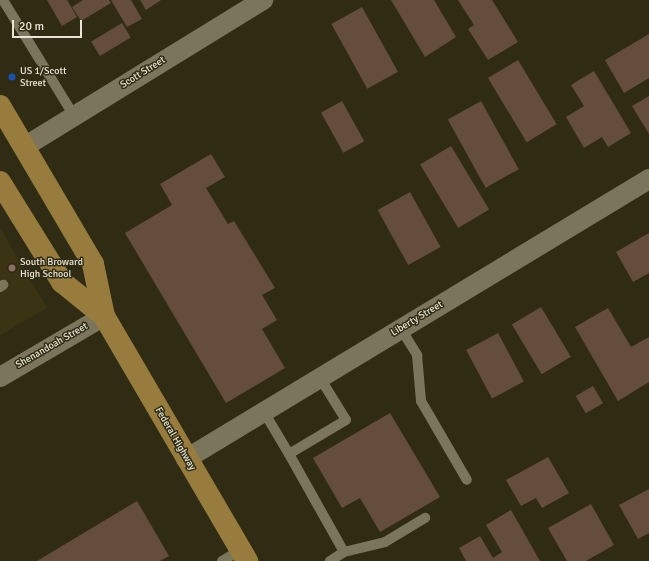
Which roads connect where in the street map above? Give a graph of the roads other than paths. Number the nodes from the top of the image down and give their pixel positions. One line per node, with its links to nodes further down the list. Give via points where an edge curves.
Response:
1 (3, 0): 4 (lane)
2 (263, 0): 4 (street, Scott Street)
3 (0, 106): 5 (main road, Federal Highway)
4 (74, 116): 5 (street, Scott Street)
5 (24, 147): 8 (main road, Federal Highway, via 93,264)
6 (649, 179): 9 (street, Liberty Street)
7 (0, 182): 8 (main road, Federal Highway, via 62,282)
8 (104, 316): 10 (street, Shenandoah Street); 14 (main road, Federal Highway)
9 (401, 329): 11 (street, Liberty Street); 15 (lane, via 417,355 421,401)
10 (0, 377)
11 (320, 378): 12 (street, Liberty Street); 13 (lane, via 346,420)
12 (264, 412): 13 (lane); 14 (street, Liberty Street)
13 (289, 454): 17 (lane)
14 (186, 459): 18 (main road, Federal Highway)
15 (467, 480)
16 (425, 518): 17 (lane, via 385,542)
17 (344, 552): 19 (lane)
18 (236, 557)
19 (330, 561)

